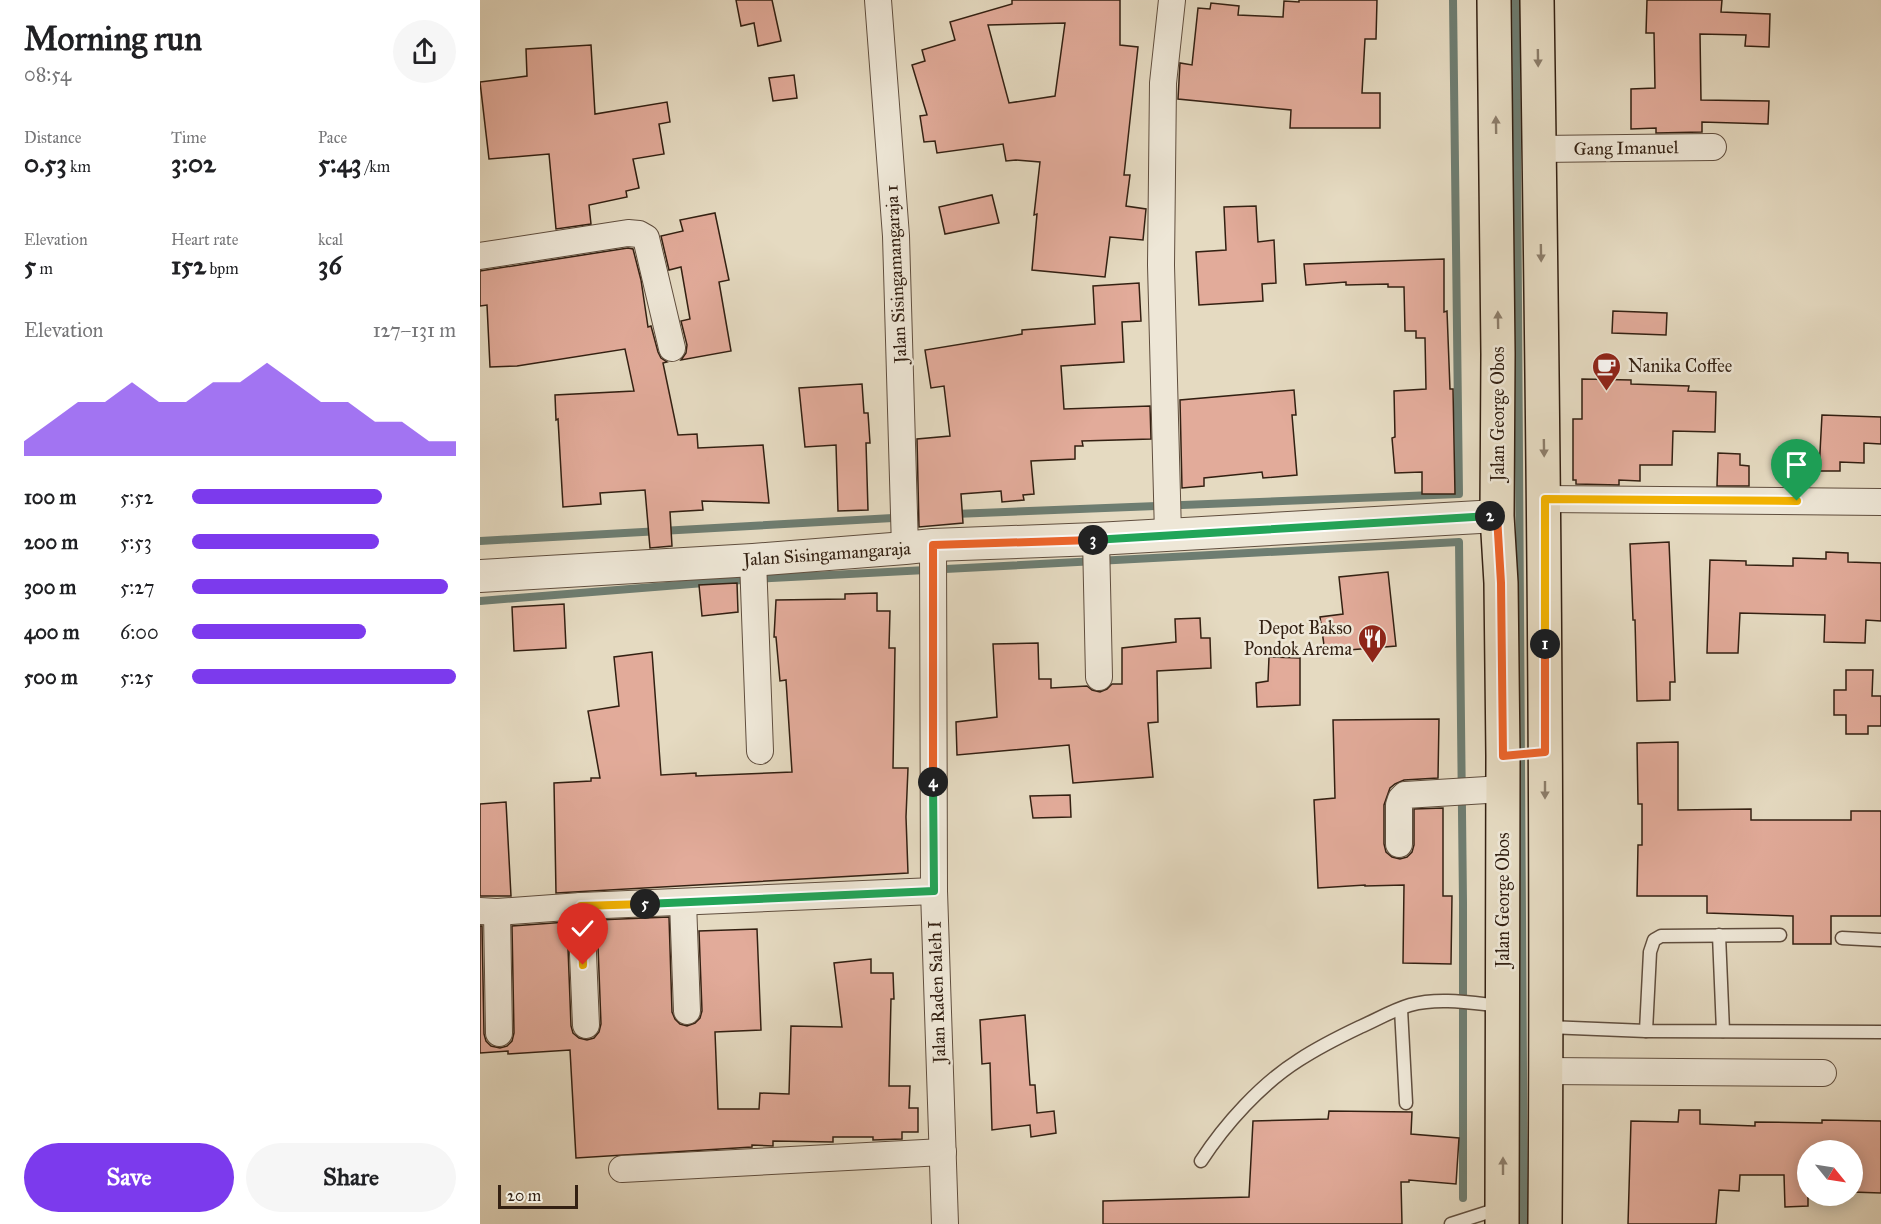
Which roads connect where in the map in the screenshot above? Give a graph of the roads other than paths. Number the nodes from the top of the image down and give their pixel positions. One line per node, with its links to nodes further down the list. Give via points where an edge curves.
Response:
1 (878, 0): 14 (street, Jalan Sisingamangaraja 1)
2 (1172, 0): 12 (street, via 1163,83 1161,242)
3 (1494, 0): 11 (main road, Jalan George Obos, one-way to 3)
4 (1537, 0): 6 (main road, one-way to 6)
5 (1713, 147): 6 (street, Gang Imanuel)
6 (1539, 149): 9 (main road, one-way to 9)
7 (480, 256): 8 (street, via 627,233 643,235)
8 (672, 348)
9 (1545, 499): 10 (street); 19 (main road)
10 (1881, 502)
11 (1497, 516): 12 (street, Jalan Sisingamangaraja); 20 (main road, Jalan George Obos)
12 (1168, 534): 13 (street, Jalan Sisingamangaraja)
13 (1096, 539): 14 (street, Jalan Sisingamangaraja); 17 (street)
14 (919, 547): 15 (street, Jalan Sisingamangaraja); 23 (street, Jalan Raden Saleh I)
15 (753, 560): 16 (street, Jalan Sisingamangaraja); 18 (street)
16 (480, 576)
17 (1099, 676)
18 (760, 751)
19 (1545, 752): 20 (main road); 35 (main road, one-way to 35)
20 (1503, 756): 21 (main road, Jalan George Obos)
21 (1503, 789): 22 (street, via 1405,795 1399,805); 31 (main road, Jalan George Obos)
22 (1398, 844)
23 (934, 891): 24 (street); 43 (street, Jalan Raden Saleh I)
24 (683, 902): 25 (street); 33 (street)
25 (581, 906): 26 (street); 34 (street)
26 (489, 911): 39 (street)
27 (1780, 935): 28 (lane)
28 (1719, 936): 36 (lane, via 1661,936 1654,940); 37 (lane)
29 (1842, 938): 30 (lane)
30 (1881, 940)
31 (1503, 1006): 32 (lane, via 1443,1001); 46 (main road, Jalan George Obos, one-way to 31)
32 (1401, 1009): 42 (lane); 44 (lane, via 1298,1060 1241,1110)
33 (687, 1011)
34 (586, 1025)
35 (1546, 1027): 36 (lane); 40 (main road)
36 (1646, 1031): 37 (lane)
37 (1723, 1031): 38 (lane)
38 (1881, 1032)
39 (499, 1033)
40 (1546, 1071): 41 (street); 49 (main road)
41 (1823, 1073)
42 (1406, 1103)
43 (943, 1152): 45 (street); 47 (street, Jalan Raden Saleh I)
44 (1201, 1161)
45 (622, 1169)
46 (1503, 1216): 48 (lane)
47 (945, 1224)
48 (1451, 1224)
49 (1545, 1224)

